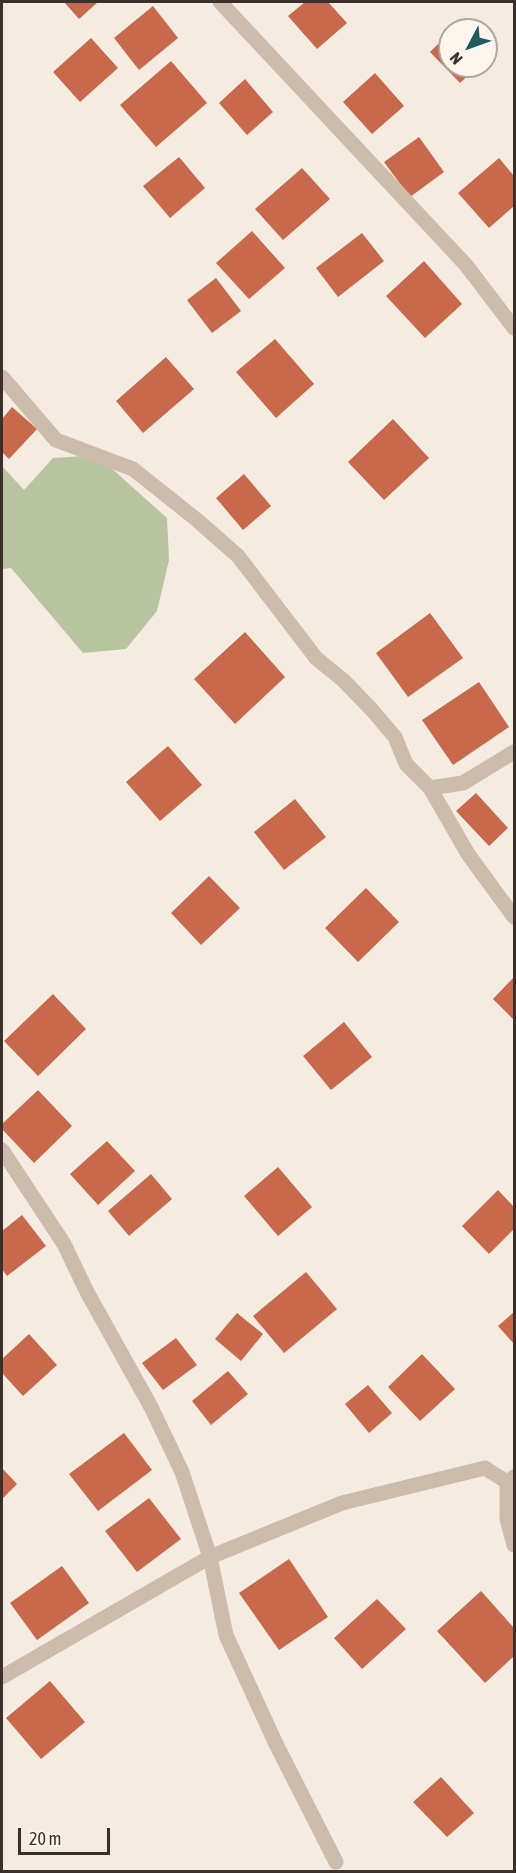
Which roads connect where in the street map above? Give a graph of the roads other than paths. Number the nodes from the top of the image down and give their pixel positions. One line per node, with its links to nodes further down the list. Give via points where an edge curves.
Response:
1 (220, 2): 2 (street, via 466,265)
2 (514, 328)
3 (2, 377): 5 (street, via 56,440 133,469 238,556 316,658 372,710 395,738 406,764)
4 (514, 752): 5 (street, via 463,783)
5 (430, 788): 6 (street, via 468,854)
6 (514, 917)
7 (2, 1150): 10 (street, via 64,1244 151,1407 182,1472)
8 (511, 1480): 9 (street, via 507,1519); 10 (street, via 485,1468 342,1503)
9 (514, 1545)
10 (210, 1557): 11 (street); 12 (street, via 226,1635)
11 (2, 1677)
12 (336, 1862)

